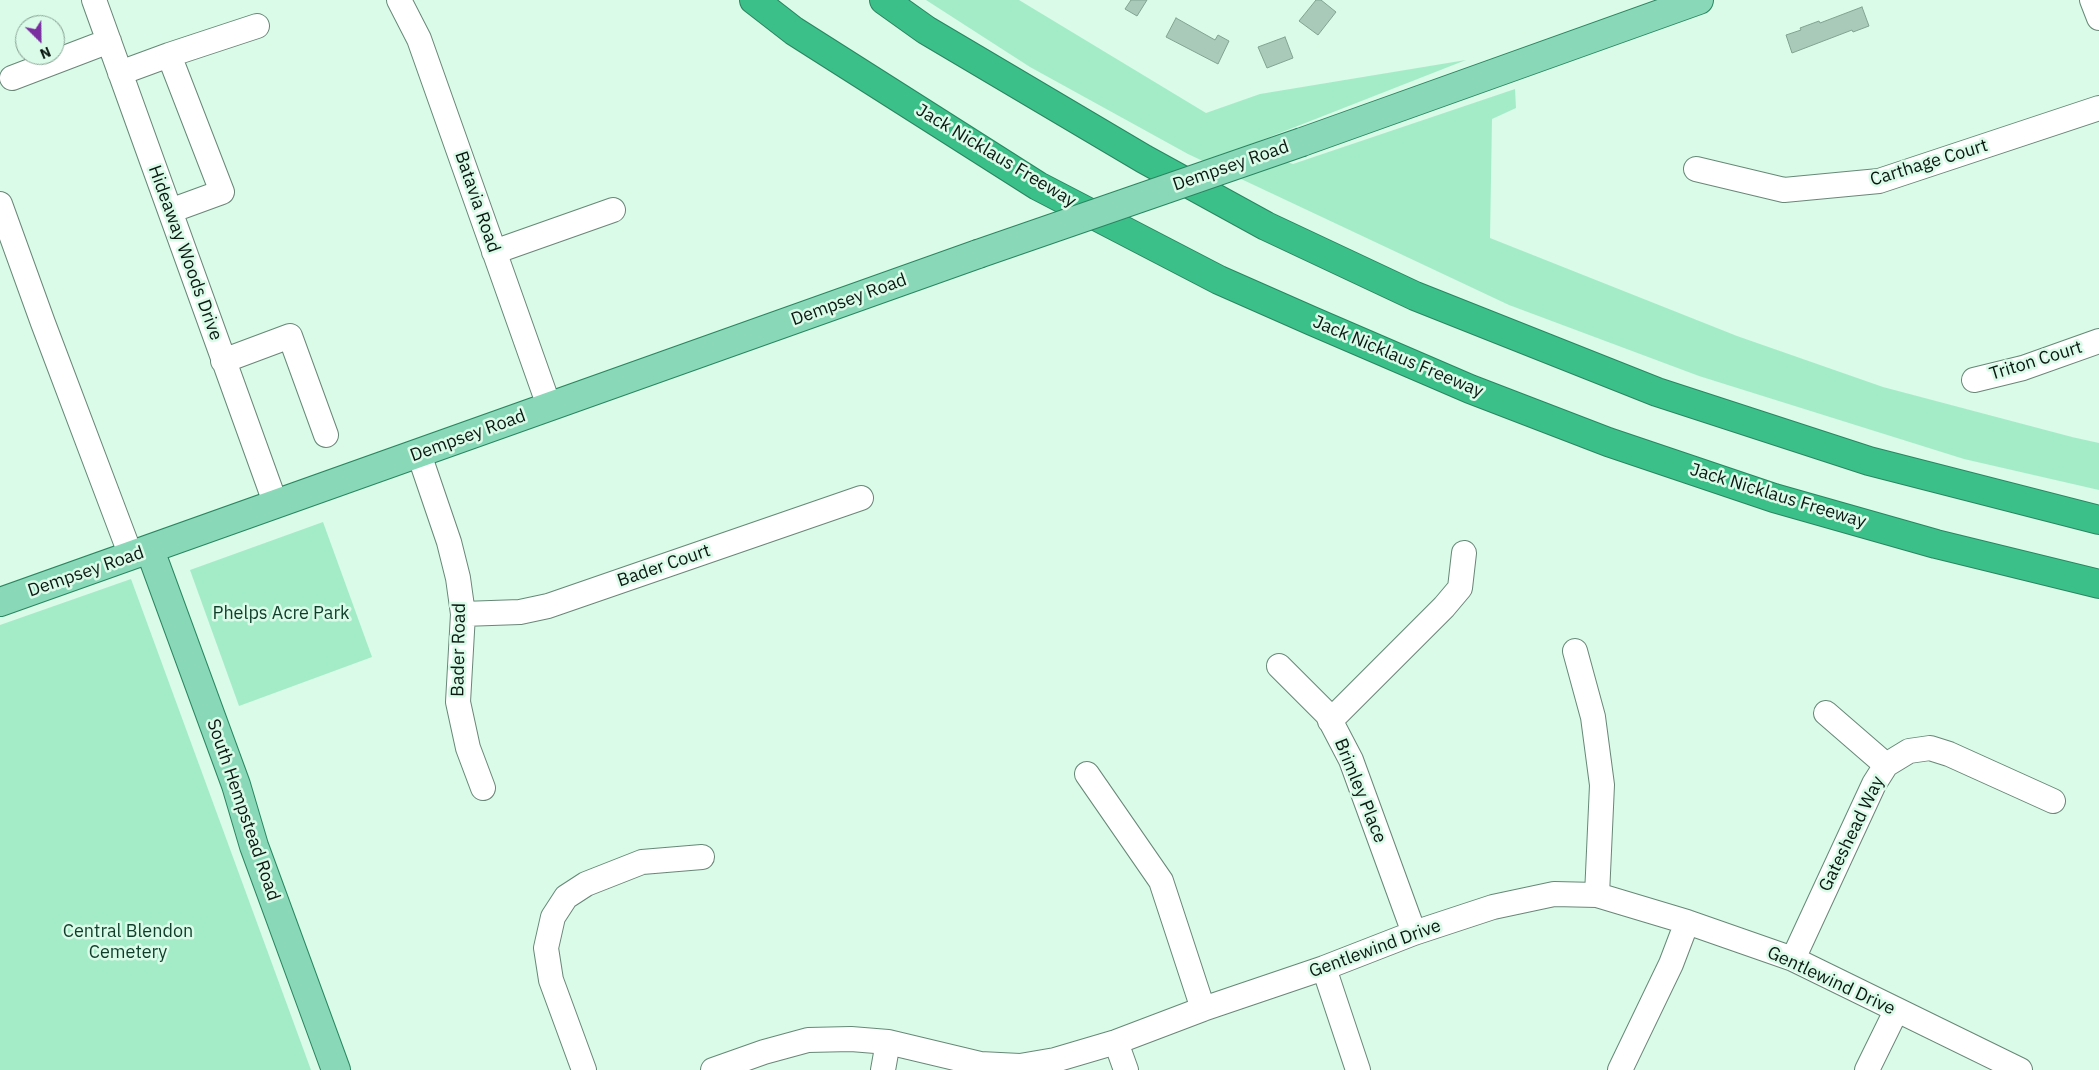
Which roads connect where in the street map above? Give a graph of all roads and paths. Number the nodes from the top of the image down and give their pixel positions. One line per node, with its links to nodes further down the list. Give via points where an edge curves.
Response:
1 (94, 0): 9 (street, Hideaway Woods Drive)
2 (400, 0): 18 (street, Batavia Road, via 419,39)
3 (754, 0): 30 (highway, Jack Nicklaus Freeway, via 794,30 1038,186 1219,280 1312,321 1470,389 1608,442 1774,498 1936,544)
4 (884, 0): 27 (highway, via 926,30 1144,159 1266,226 1415,296 1657,392 1869,460)
5 (1699, 0): 22 (main road, Dempsey Road, bridge)
6 (2092, 0): 7 (street)
7 (2099, 18)
8 (257, 26): 10 (street)
9 (109, 41): 11 (street, Hideaway Woods Drive); 12 (street)
10 (170, 55): 11 (street); 17 (street, via 222,192)
11 (120, 73): 17 (street, Hideaway Woods Drive)
12 (12, 78)
13 (2099, 108): 14 (street, Carthage Court, via 1879,182 1784,190)
14 (1696, 169)
15 (0, 204): 28 (street, via 43,323)
16 (613, 210): 18 (street)
17 (170, 211): 20 (street, Hideaway Woods Drive)
18 (494, 252): 22 (street, Batavia Road)
19 (2099, 341): 21 (street, Triton Court, via 2023,368)
20 (223, 361): 23 (street, via 290,336); 26 (street, Hideaway Woods Drive)
21 (1974, 380)
22 (549, 406): 24 (main road, Dempsey Road)
23 (326, 435)
24 (419, 454): 26 (main road, Dempsey Road); 32 (street, Bader Road, via 449,542)
25 (861, 498): 32 (street, Bader Court, via 548,606 520,612)
26 (276, 505): 28 (main road, Dempsey Road)
27 (2099, 520)
28 (140, 553): 31 (main road, Dempsey Road); 51 (main road, South Hempstead Road, via 236,785 254,846)
29 (1464, 554): 36 (street, via 1460,588 1444,608)
30 (2099, 584)
31 (0, 602)
32 (463, 614): 39 (street, Bader Road, via 458,702 468,748)
33 (1575, 651): 42 (street, via 1593,718 1602,784)
34 (1279, 666): 36 (street, Brimley Place, via 1327,714)
35 (1826, 713): 37 (street)
36 (1330, 721): 44 (street, Brimley Place, via 1351,760)
37 (1886, 765): 40 (street, Gateshead Way, via 1910,751 1930,748); 45 (street, Gateshead Way, via 1874,784)
38 (1087, 774): 47 (street, via 1161,882)
39 (483, 788)
40 (2054, 801)
41 (702, 857): 52 (street, via 642,862 586,884 566,897 553,917 546,948 551,980)
42 (1597, 895): 43 (street, Gentlewind Drive); 44 (street, Gentlewind Drive, via 1554,894 1493,907)
43 (1687, 922): 45 (street, Gentlewind Drive); 57 (street, via 1671,964)
44 (1414, 934): 46 (street, Gentlewind Drive)
45 (1793, 960): 48 (street, Gentlewind Drive)
46 (1324, 968): 47 (street, Gentlewind Drive); 56 (street)
47 (1204, 1008): 50 (street, Gentlewind Drive)
48 (1896, 1011): 58 (street); 59 (street, Gentlewind Drive)
49 (888, 1042): 50 (street, Gentlewind Drive, via 980,1064 1020,1066 1055,1060); 53 (street, Gentlewind Drive, via 808,1040); 54 (street)
50 (1116, 1042): 55 (street)
51 (336, 1070)
52 (584, 1070)
53 (713, 1070)
54 (883, 1070)
55 (1126, 1070)
56 (1358, 1070)
57 (1620, 1070)
58 (1867, 1070)
59 (2020, 1070)

